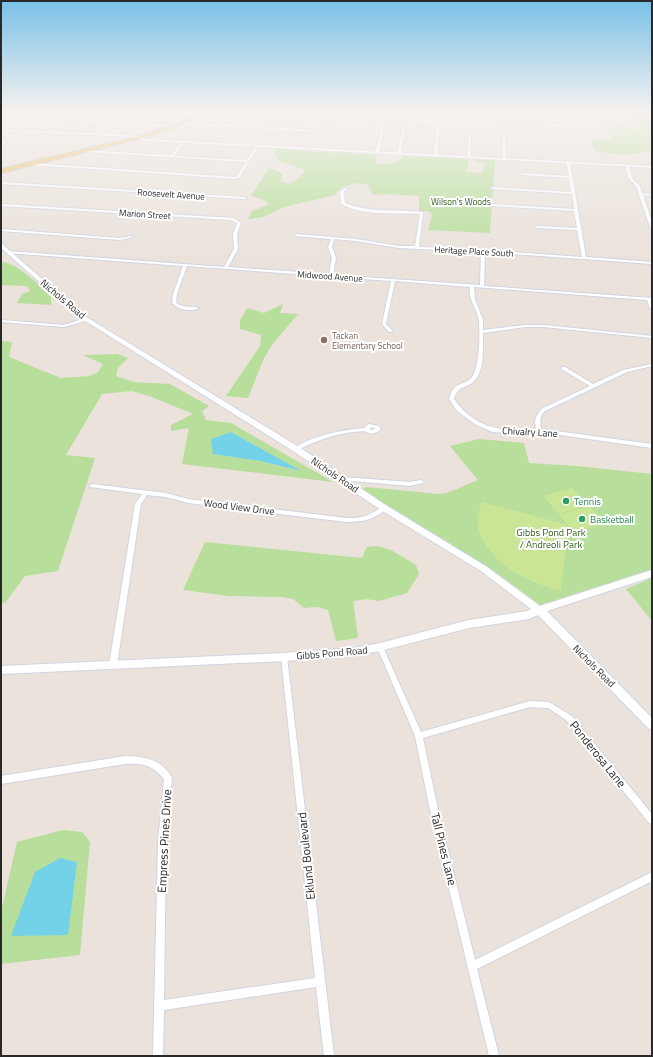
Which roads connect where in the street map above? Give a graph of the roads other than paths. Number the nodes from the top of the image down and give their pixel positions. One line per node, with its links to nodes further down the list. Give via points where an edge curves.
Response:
1 (46, 160): 6 (main road)
2 (237, 160): 4 (street)
3 (532, 160): 5 (street)
4 (247, 161): 6 (street, via 237,178)
5 (568, 162): 7 (street); 11 (street)
6 (31, 164): 9 (main road)
7 (627, 166): 8 (street); 16 (street, via 630,178 638,186)
8 (652, 167)
9 (1, 171)
10 (522, 174): 11 (street)
11 (570, 177): 15 (street)
12 (1, 183): 18 (street, Roosevelt Avenue)
13 (493, 188): 15 (street)
14 (346, 189): 30 (street, via 342,191 341,200 348,206 364,210 422,213)
15 (573, 193): 21 (street)
16 (641, 194): 17 (street); 23 (street)
17 (652, 195)
18 (245, 198)
19 (1, 205): 36 (street, Marion Street, via 232,219 239,223 235,234 236,249)
20 (492, 205): 21 (street)
21 (576, 210): 24 (street)
22 (537, 227): 24 (street)
23 (652, 227)
24 (580, 229): 33 (street)
25 (1, 230): 27 (street, via 120,239)
26 (296, 236): 28 (street, Heritage Place South)
27 (131, 237)
28 (333, 238): 30 (street, Heritage Place South); 37 (street, via 330,247 334,258)
29 (1, 245): 32 (street, Nichols Road)
30 (417, 248): 31 (street, Heritage Place South)
31 (483, 251): 33 (street, Heritage Place South); 40 (street)
32 (8, 252): 35 (street, Midwood Avenue); 44 (street, Nichols Road)
33 (584, 258): 34 (street, Heritage Place South)
34 (652, 263)
35 (185, 265): 36 (street, Midwood Avenue); 42 (street, via 174,303 186,309)
36 (225, 268): 37 (street, Midwood Avenue)
37 (331, 276): 38 (street, Midwood Avenue)
38 (393, 281): 39 (street, Midwood Avenue); 46 (street, via 384,324)
39 (472, 286): 40 (street, Midwood Avenue); 47 (street, Chivalry Lane, via 472,297 480,313)
40 (482, 287): 41 (street, Midwood Avenue)
41 (651, 299): 43 (street)
42 (198, 308)
43 (652, 308)
44 (86, 319): 45 (street, via 64,326); 55 (street, Nichols Road)
45 (1, 321)
46 (391, 331)
47 (481, 332): 48 (street, via 544,326); 53 (street, Chivalry Lane, via 478,369 468,383 453,392 451,400 459,410 478,424 493,430)
48 (652, 337)
49 (652, 365): 51 (street, via 625,371)
50 (563, 368): 51 (street)
51 (593, 386): 53 (street, via 538,414)
52 (368, 429): 55 (street, via 333,434)
53 (539, 430): 54 (street, Chivalry Lane)
54 (652, 446)
55 (296, 449): 56 (street, Nichols Road)
56 (342, 479): 57 (street, via 410,484); 60 (street, Nichols Road)
57 (421, 482)
58 (92, 486): 59 (street, Wood View Drive)
59 (145, 493): 60 (street, Wood View Drive, via 188,501 347,520 364,520); 65 (street, via 138,504)
60 (384, 508): 62 (street, Nichols Road, via 484,569)
61 (652, 573): 62 (street, Gibbs Pond Road)
62 (539, 610): 63 (street, Gibbs Pond Road, via 529,615 469,624); 67 (street, Nichols Road)
63 (380, 647): 64 (street, Gibbs Pond Road, via 354,652); 68 (street, Tall Pines Lane)
64 (284, 657): 65 (street, Gibbs Pond Road); 73 (street, Eklund Boulevard)
65 (113, 665): 66 (street, Gibbs Pond Road)
66 (1, 670)
67 (650, 721)
68 (419, 736): 70 (street, Ponderosa Lane, via 530,704 549,705 569,718); 72 (street, Tall Pines Lane, via 433,806)
69 (1, 780): 74 (street, Empress Pines Drive, via 144,759 158,766 168,778 162,842)
70 (652, 820)
71 (652, 876): 72 (street)
72 (473, 966): 77 (street, Tall Pines Lane)
73 (320, 982): 74 (street); 76 (street, Eklund Boulevard)
74 (159, 1006): 75 (street, Empress Pines Drive)
75 (158, 1056)
76 (329, 1056)
77 (494, 1056)

